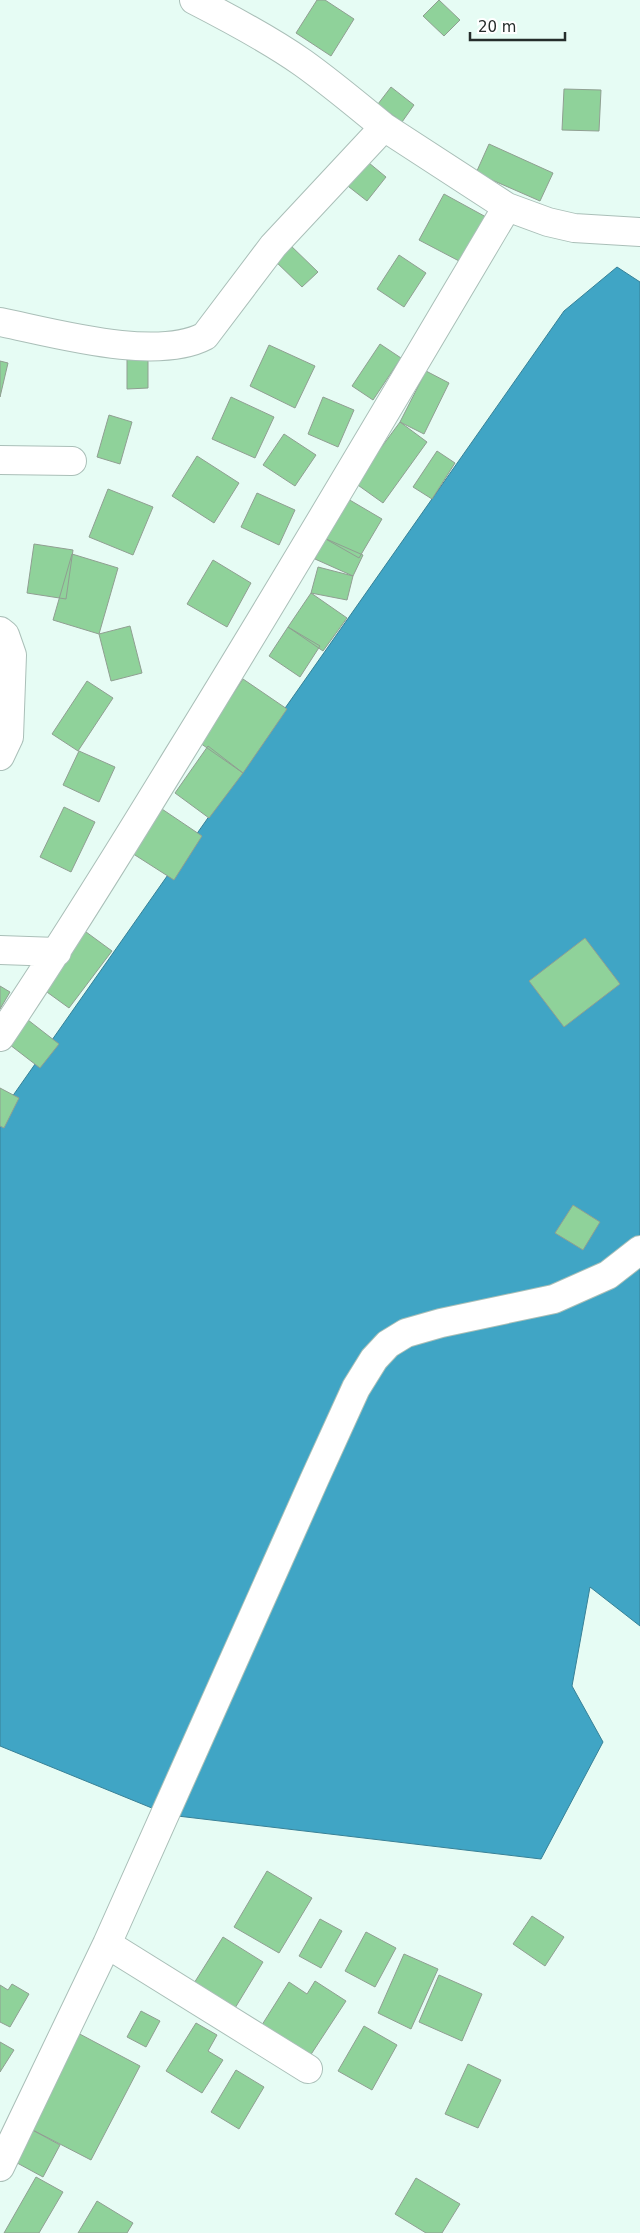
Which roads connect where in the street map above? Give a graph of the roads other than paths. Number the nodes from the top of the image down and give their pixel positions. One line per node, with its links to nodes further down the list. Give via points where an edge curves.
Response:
1 (194, 0): 2 (street, via 301,62)
2 (384, 127): 3 (street); 5 (street, via 272,246 205,336 194,342 156,347 110,343)
3 (507, 207): 4 (street, via 574,228); 11 (street, via 322,521)
4 (640, 232)
5 (0, 322)
6 (0, 460): 7 (street)
7 (72, 461)
8 (0, 631): 9 (street, via 5,635 12,655 9,737)
9 (0, 756)
10 (0, 950): 11 (street)
11 (57, 952): 12 (street)
12 (0, 1038)
13 (640, 1250): 14 (street, via 608,1275 554,1299 406,1333 388,1344 374,1359 356,1388 314,1478)
14 (107, 1944): 15 (street); 16 (street)
15 (308, 2069)
16 (0, 2167)

